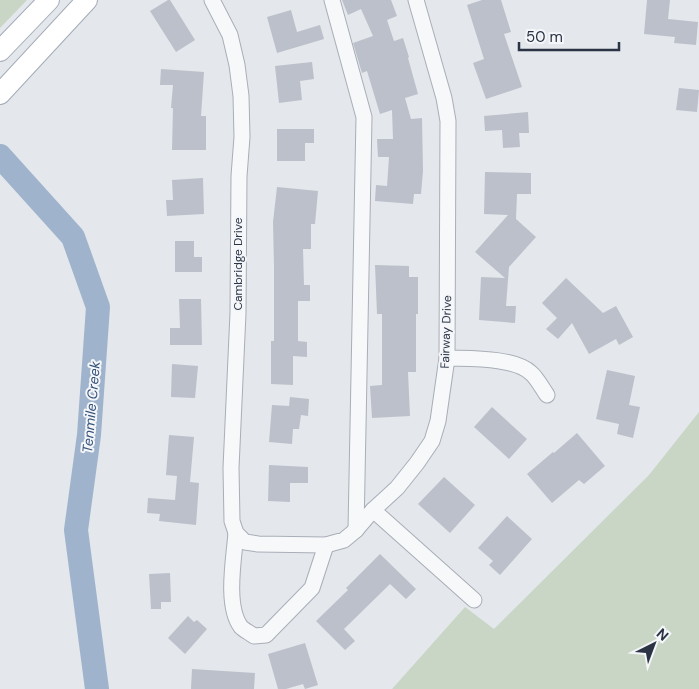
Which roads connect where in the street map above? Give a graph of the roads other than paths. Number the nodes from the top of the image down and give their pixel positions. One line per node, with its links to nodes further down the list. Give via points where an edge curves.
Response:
1 (49, 0): 6 (main road)
2 (88, 0): 7 (main road)
3 (212, 0): 12 (street, Cambridge Drive, via 230,35 241,96 238,313 231,468 232,521)
4 (332, 0): 11 (street, via 364,118)
5 (416, 0): 8 (street, Fairway Drive, via 448,120)
6 (0, 51)
7 (7, 87)
8 (447, 358): 9 (street, via 516,365 530,372); 10 (street, Fairway Drive, via 432,441 397,488)
9 (547, 394)
10 (373, 510): 11 (street); 14 (street)
11 (356, 530): 13 (street, via 344,540)
12 (236, 533): 13 (street, via 245,542 258,544); 13 (street, Cambridge Drive, via 231,598 241,627 254,636 266,635 312,588)
13 (326, 545)
14 (474, 600)

